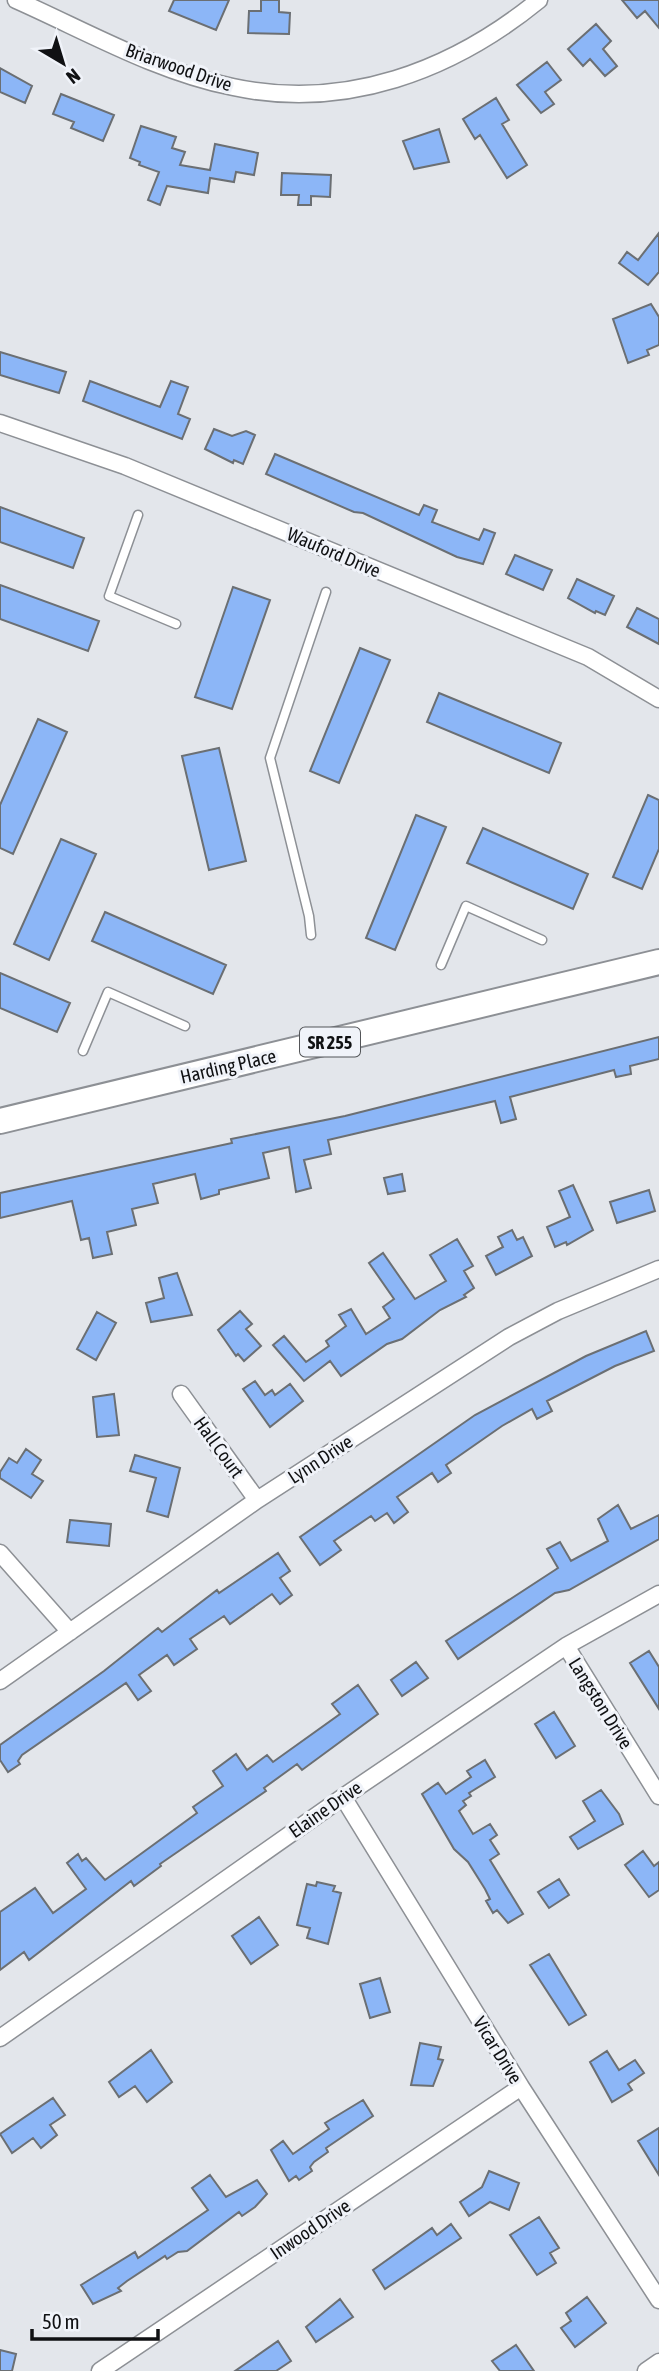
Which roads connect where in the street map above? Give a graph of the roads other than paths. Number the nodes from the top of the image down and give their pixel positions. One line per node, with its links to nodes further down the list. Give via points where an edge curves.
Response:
1 (16, 0): 2 (street, Briarwood Drive, via 191,75 232,87 296,96 357,90 431,67 485,39)
2 (538, 0)
3 (0, 423): 7 (street, Wauford Drive, via 125,466 588,657)
4 (138, 514): 6 (lane, via 109,596)
5 (326, 592): 8 (lane, via 270,758)
6 (176, 624)
7 (659, 699)
8 (311, 935)
9 (542, 940): 11 (lane, via 466,906)
10 (659, 962): 14 (main road, Harding Place / SR 255)
11 (441, 965)
12 (185, 1026): 13 (lane, via 108,992)
13 (83, 1051)
14 (0, 1121)
15 (659, 1269): 17 (street, Lynn Drive, via 509,1337)
16 (181, 1394): 17 (street, Hall Court)
17 (257, 1500): 20 (street, Lynn Drive)
18 (0, 1553): 20 (street)
19 (659, 1594): 21 (street, Elaine Drive)
20 (70, 1632): 22 (street, Lynn Drive)
21 (566, 1646): 23 (street, Langston Drive); 24 (street, Elaine Drive)
22 (0, 1681)
23 (659, 1796)
24 (343, 1797): 25 (street, Elaine Drive); 26 (street, Vicar Drive)
25 (0, 2038)
26 (520, 2087): 27 (street, Vicar Drive); 29 (street, Inwood Drive)
27 (659, 2300)
28 (659, 2362): 30 (street)
29 (100, 2371)
30 (646, 2371)

